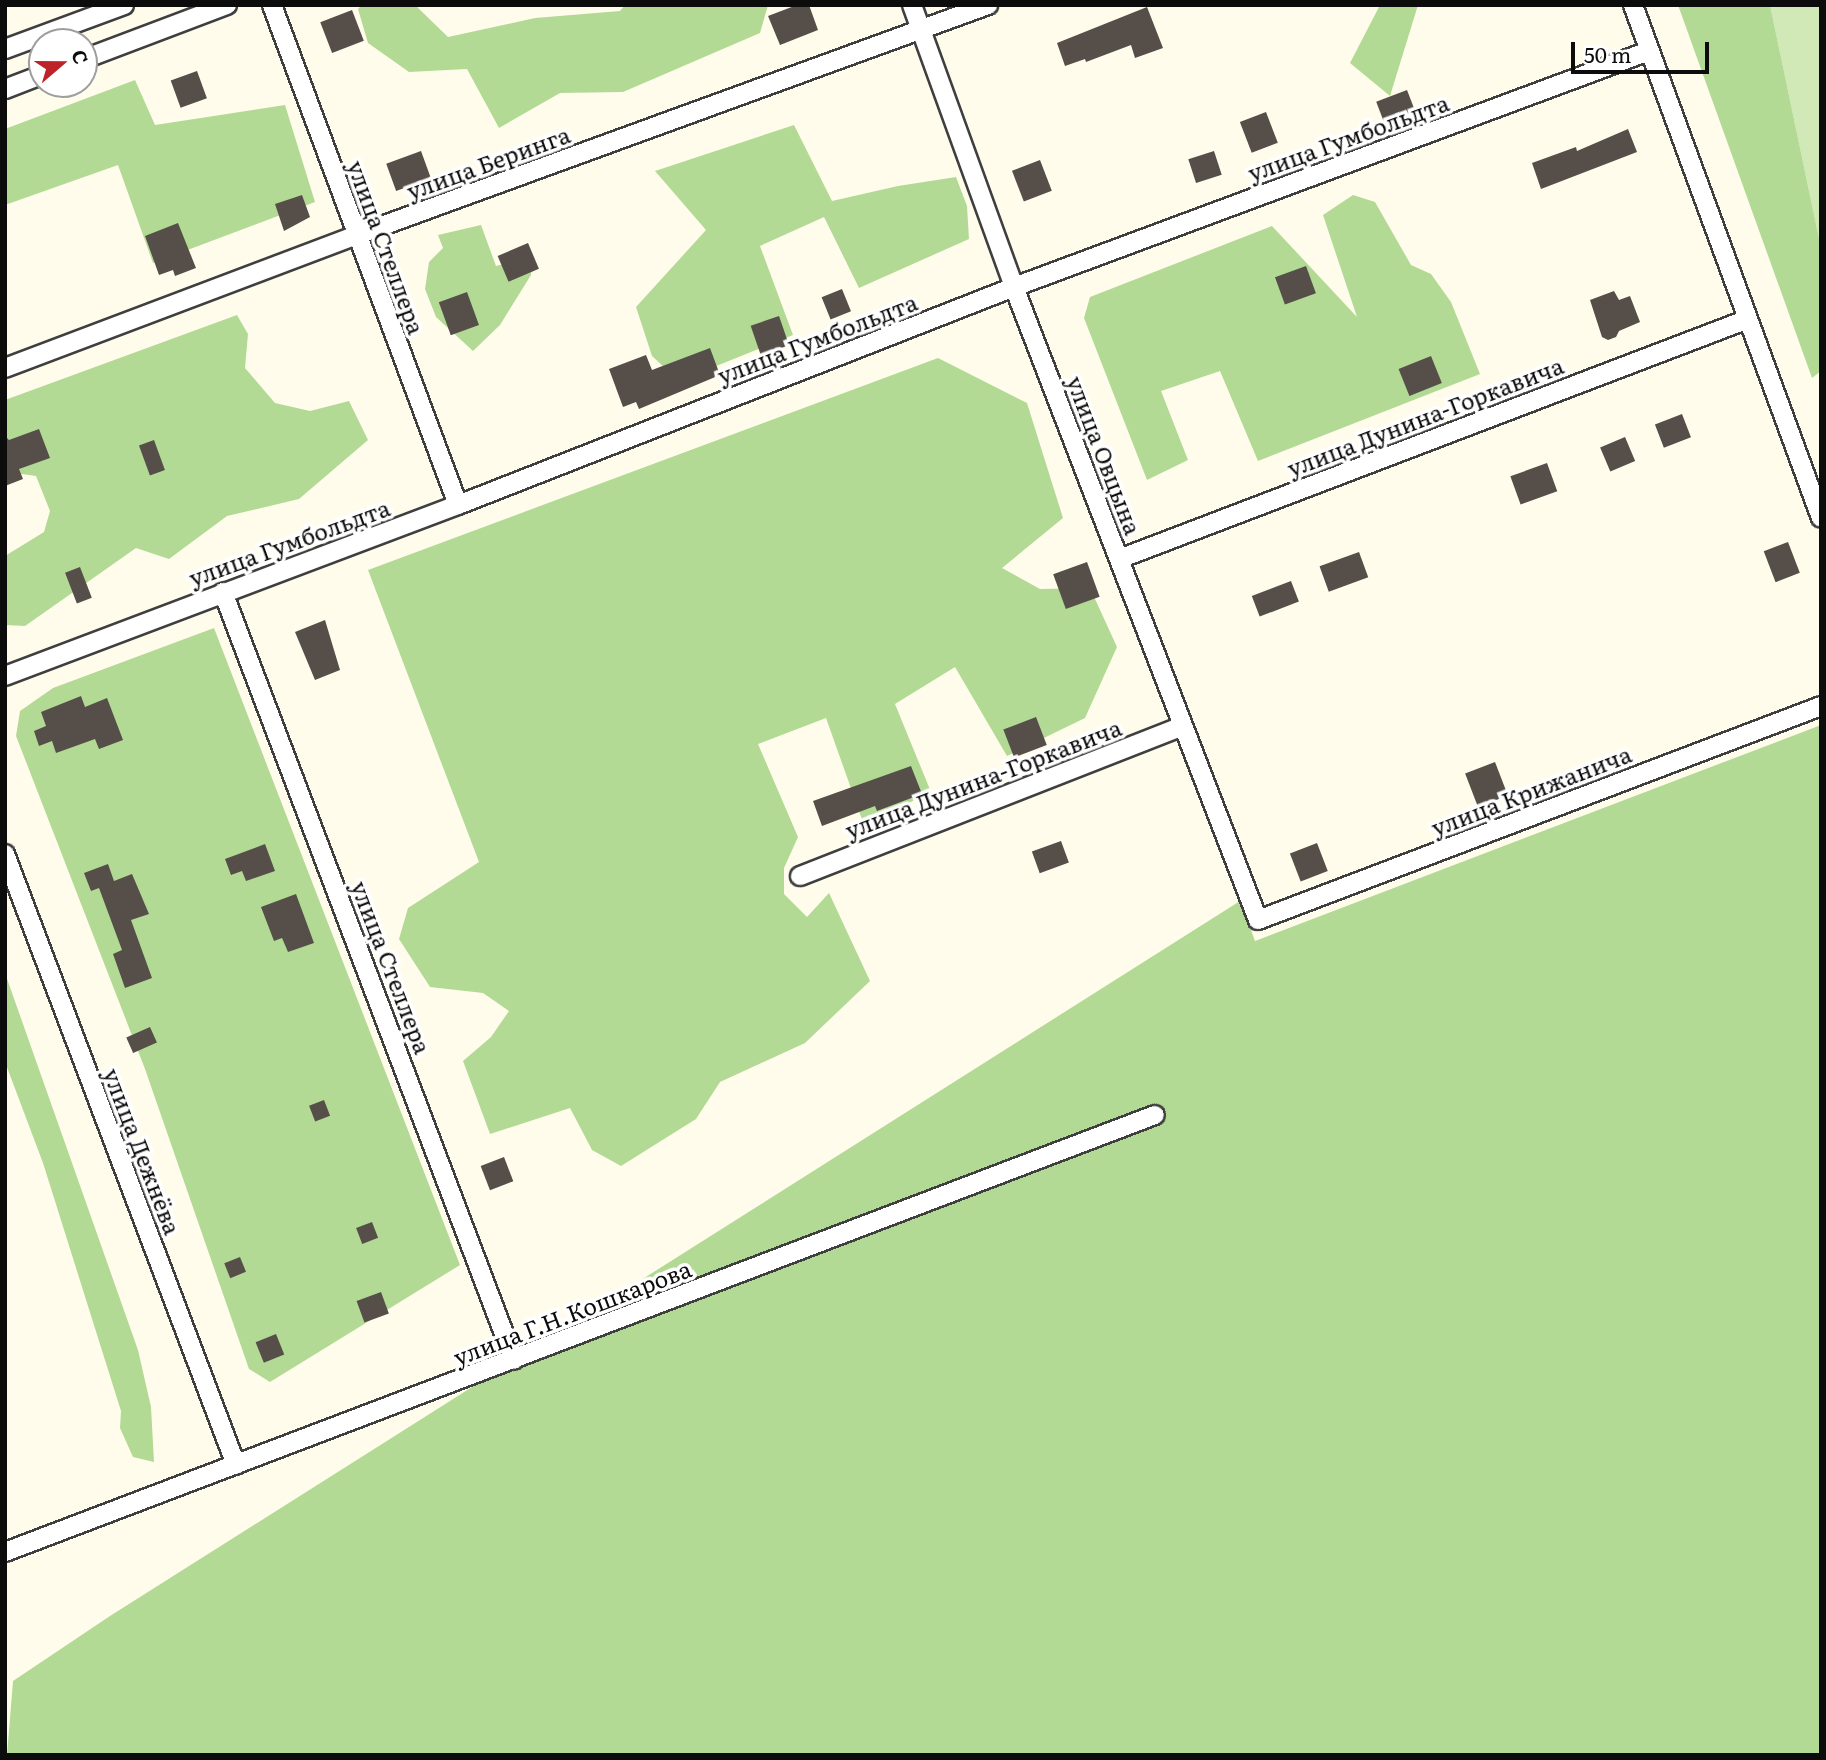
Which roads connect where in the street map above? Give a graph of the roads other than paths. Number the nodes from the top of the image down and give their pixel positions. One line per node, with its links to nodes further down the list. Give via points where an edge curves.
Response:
1 (124, 5): 8 (street)
2 (227, 5): 10 (street)
3 (272, 5): 13 (street, улица Стеллера)
4 (912, 5): 7 (street, улица Овцына)
5 (988, 5): 7 (street, улица Беринга)
6 (1633, 5): 9 (street)
7 (921, 31): 13 (street, улица Беринга); 14 (street, улица Овцына)
8 (5, 49)
9 (1649, 51): 14 (street, улица Гумбольдта); 15 (street)
10 (98, 54)
11 (28, 80): 12 (street)
12 (5, 89)
13 (357, 235): 16 (street, улица Беринга); 17 (street, улица Стеллера)
14 (1014, 287): 17 (street, улица Гумбольдта); 19 (street, улица Овцына)
15 (1748, 319): 18 (street); 19 (street, улица Дунина-Горкавича)
16 (5, 369)
17 (458, 505): 20 (street, улица Гумбольдта)
18 (1821, 518)
19 (1119, 559): 23 (street, улица Овцына)
20 (223, 592): 21 (street, улица Гумбольдта); 28 (street, улица Стеллера)
21 (5, 676)
22 (1821, 706): 26 (street, улица Крижанича)
23 (1183, 726): 25 (street, улица Дунина-Горкавича); 26 (street, улица Овцына)
24 (5, 854): 29 (street, улица Дежнёва)
25 (800, 876)
26 (1258, 920)
27 (1155, 1115): 28 (street, улица Г.Н.Кошкарова)
28 (514, 1360): 29 (street, улица Г.Н.Кошкарова)
29 (236, 1465): 30 (street, улица Г.Н.Кошкарова)
30 (5, 1552)

